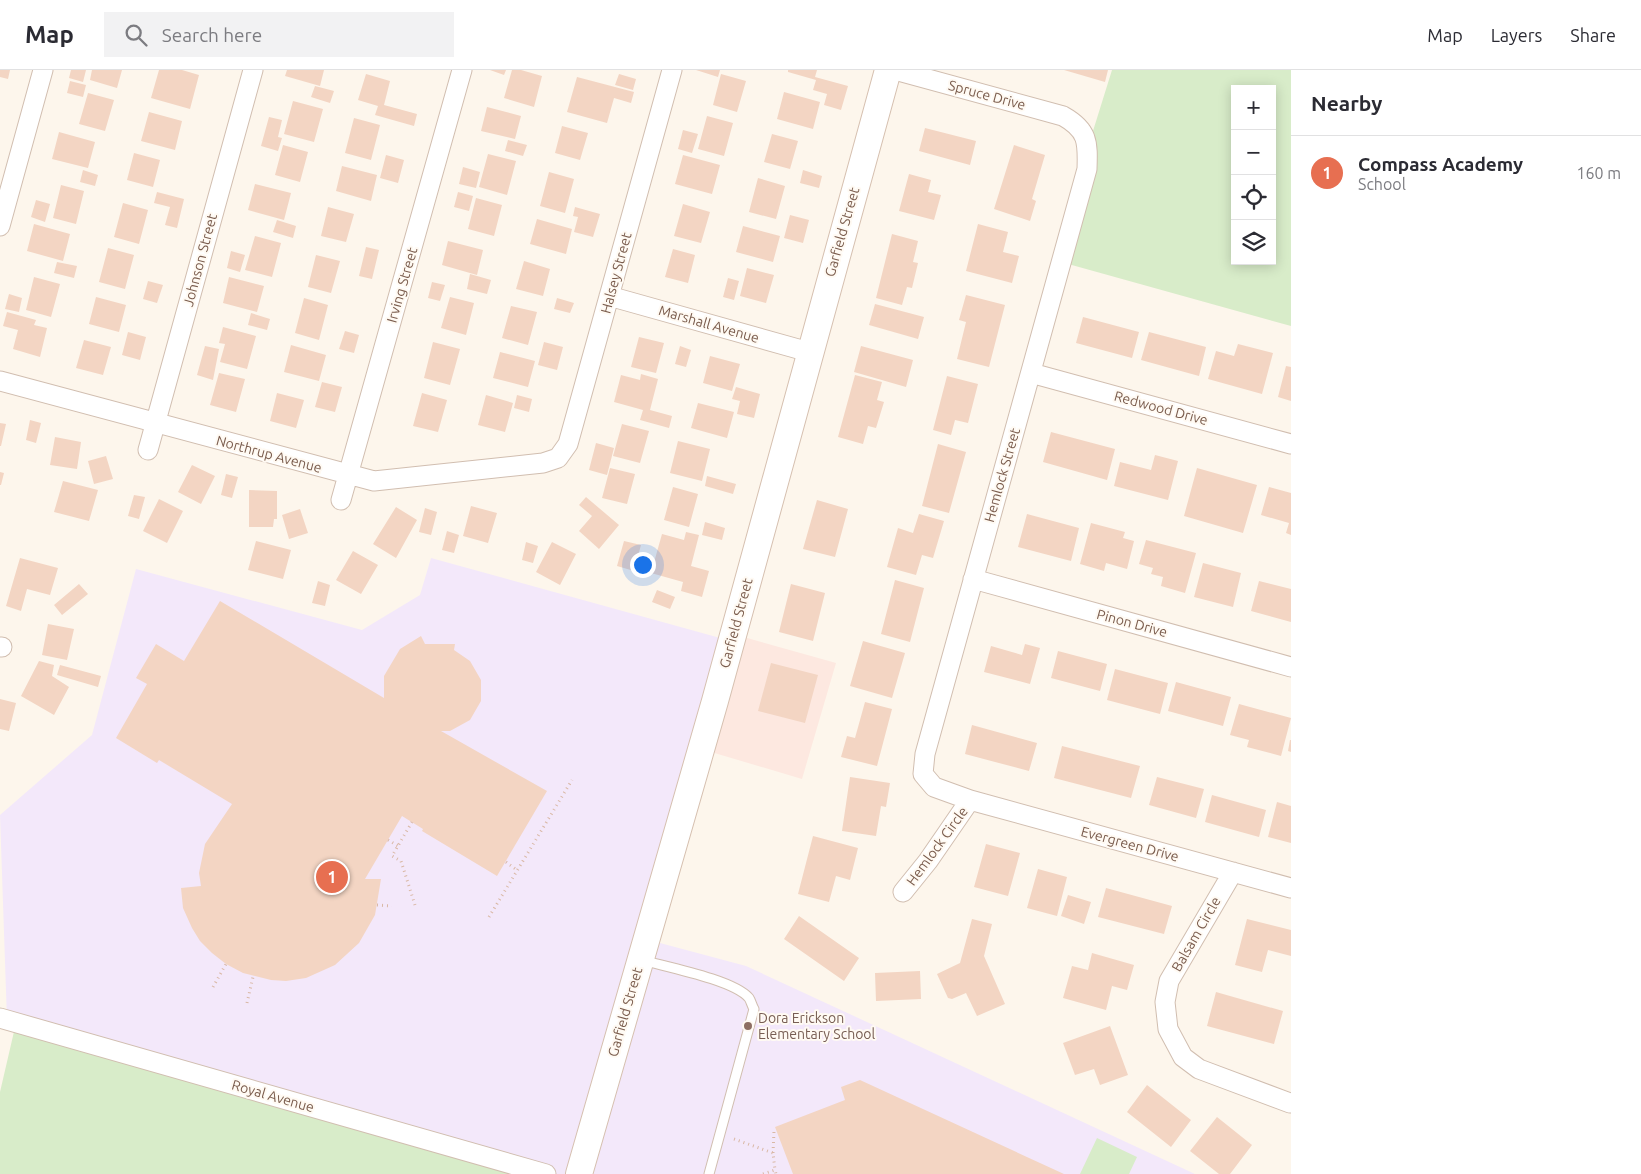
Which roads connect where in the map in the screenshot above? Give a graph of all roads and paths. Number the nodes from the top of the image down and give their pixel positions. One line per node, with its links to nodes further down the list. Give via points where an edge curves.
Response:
1 (42, 70): 8 (street)
2 (253, 70): 13 (street, Johnson Street)
3 (462, 70): 17 (street, Irving Street)
4 (672, 70): 9 (street, Halsey Street)
5 (888, 70): 10 (street, Garfield Street)
6 (895, 70): 7 (street, Spruce Drive, via 1063,116)
7 (1077, 124): 11 (street, Hemlock Street, via 1085,134 1088,147 1087,169)
8 (0, 226)
9 (610, 296): 10 (street, Marshall Avenue); 16 (street, Halsey Street, via 568,444 558,458)
10 (809, 352): 35 (street, Garfield Street, via 715,701)
11 (1030, 372): 14 (street, Redwood Drive); 19 (street, Hemlock Street)
12 (0, 381): 13 (street, Northrup Avenue)
13 (155, 424): 15 (street, Johnson Street); 17 (street, Northrup Avenue)
14 (1291, 444)
15 (148, 450)
16 (543, 463): 17 (street, Northrup Avenue, via 374,481)
17 (348, 475): 18 (street, Irving Street)
18 (342, 500)
19 (973, 579): 20 (street, Pinon Drive); 22 (street, Hemlock Street, via 925,754 923,774 934,787)
20 (1291, 667)
21 (572, 780): 27 (path)
22 (970, 800): 28 (street, Evergreen Drive); 30 (street, Hemlock Circle)
23 (412, 822): 25 (path)
24 (388, 840): 25 (path)
25 (398, 846): 32 (path, via 392,856 401,861)
26 (506, 862): 27 (path)
27 (518, 870): 34 (path)
28 (1233, 872): 29 (street, Evergreen Drive); 41 (street, Balsam Circle, via 1169,981 1165,1002 1168,1028 1182,1057 1198,1069)
29 (1291, 888)
30 (903, 892)
31 (377, 905): 33 (path)
32 (415, 905)
33 (392, 906)
34 (489, 917)
35 (639, 960): 47 (street, Garfield Street); 48 (lane, via 710,978 741,991 750,999 754,1009)
36 (226, 964): 38 (path)
37 (253, 977): 39 (path)
38 (213, 987)
39 (247, 1003)
40 (0, 1018): 46 (street, Royal Avenue)
41 (1290, 1104)
42 (774, 1131): 44 (path)
43 (734, 1139): 44 (path)
44 (773, 1153): 45 (path)
45 (775, 1170): 49 (path); 50 (path)
46 (546, 1174)
47 (579, 1174)
48 (709, 1174)
49 (762, 1174)
50 (776, 1174)

